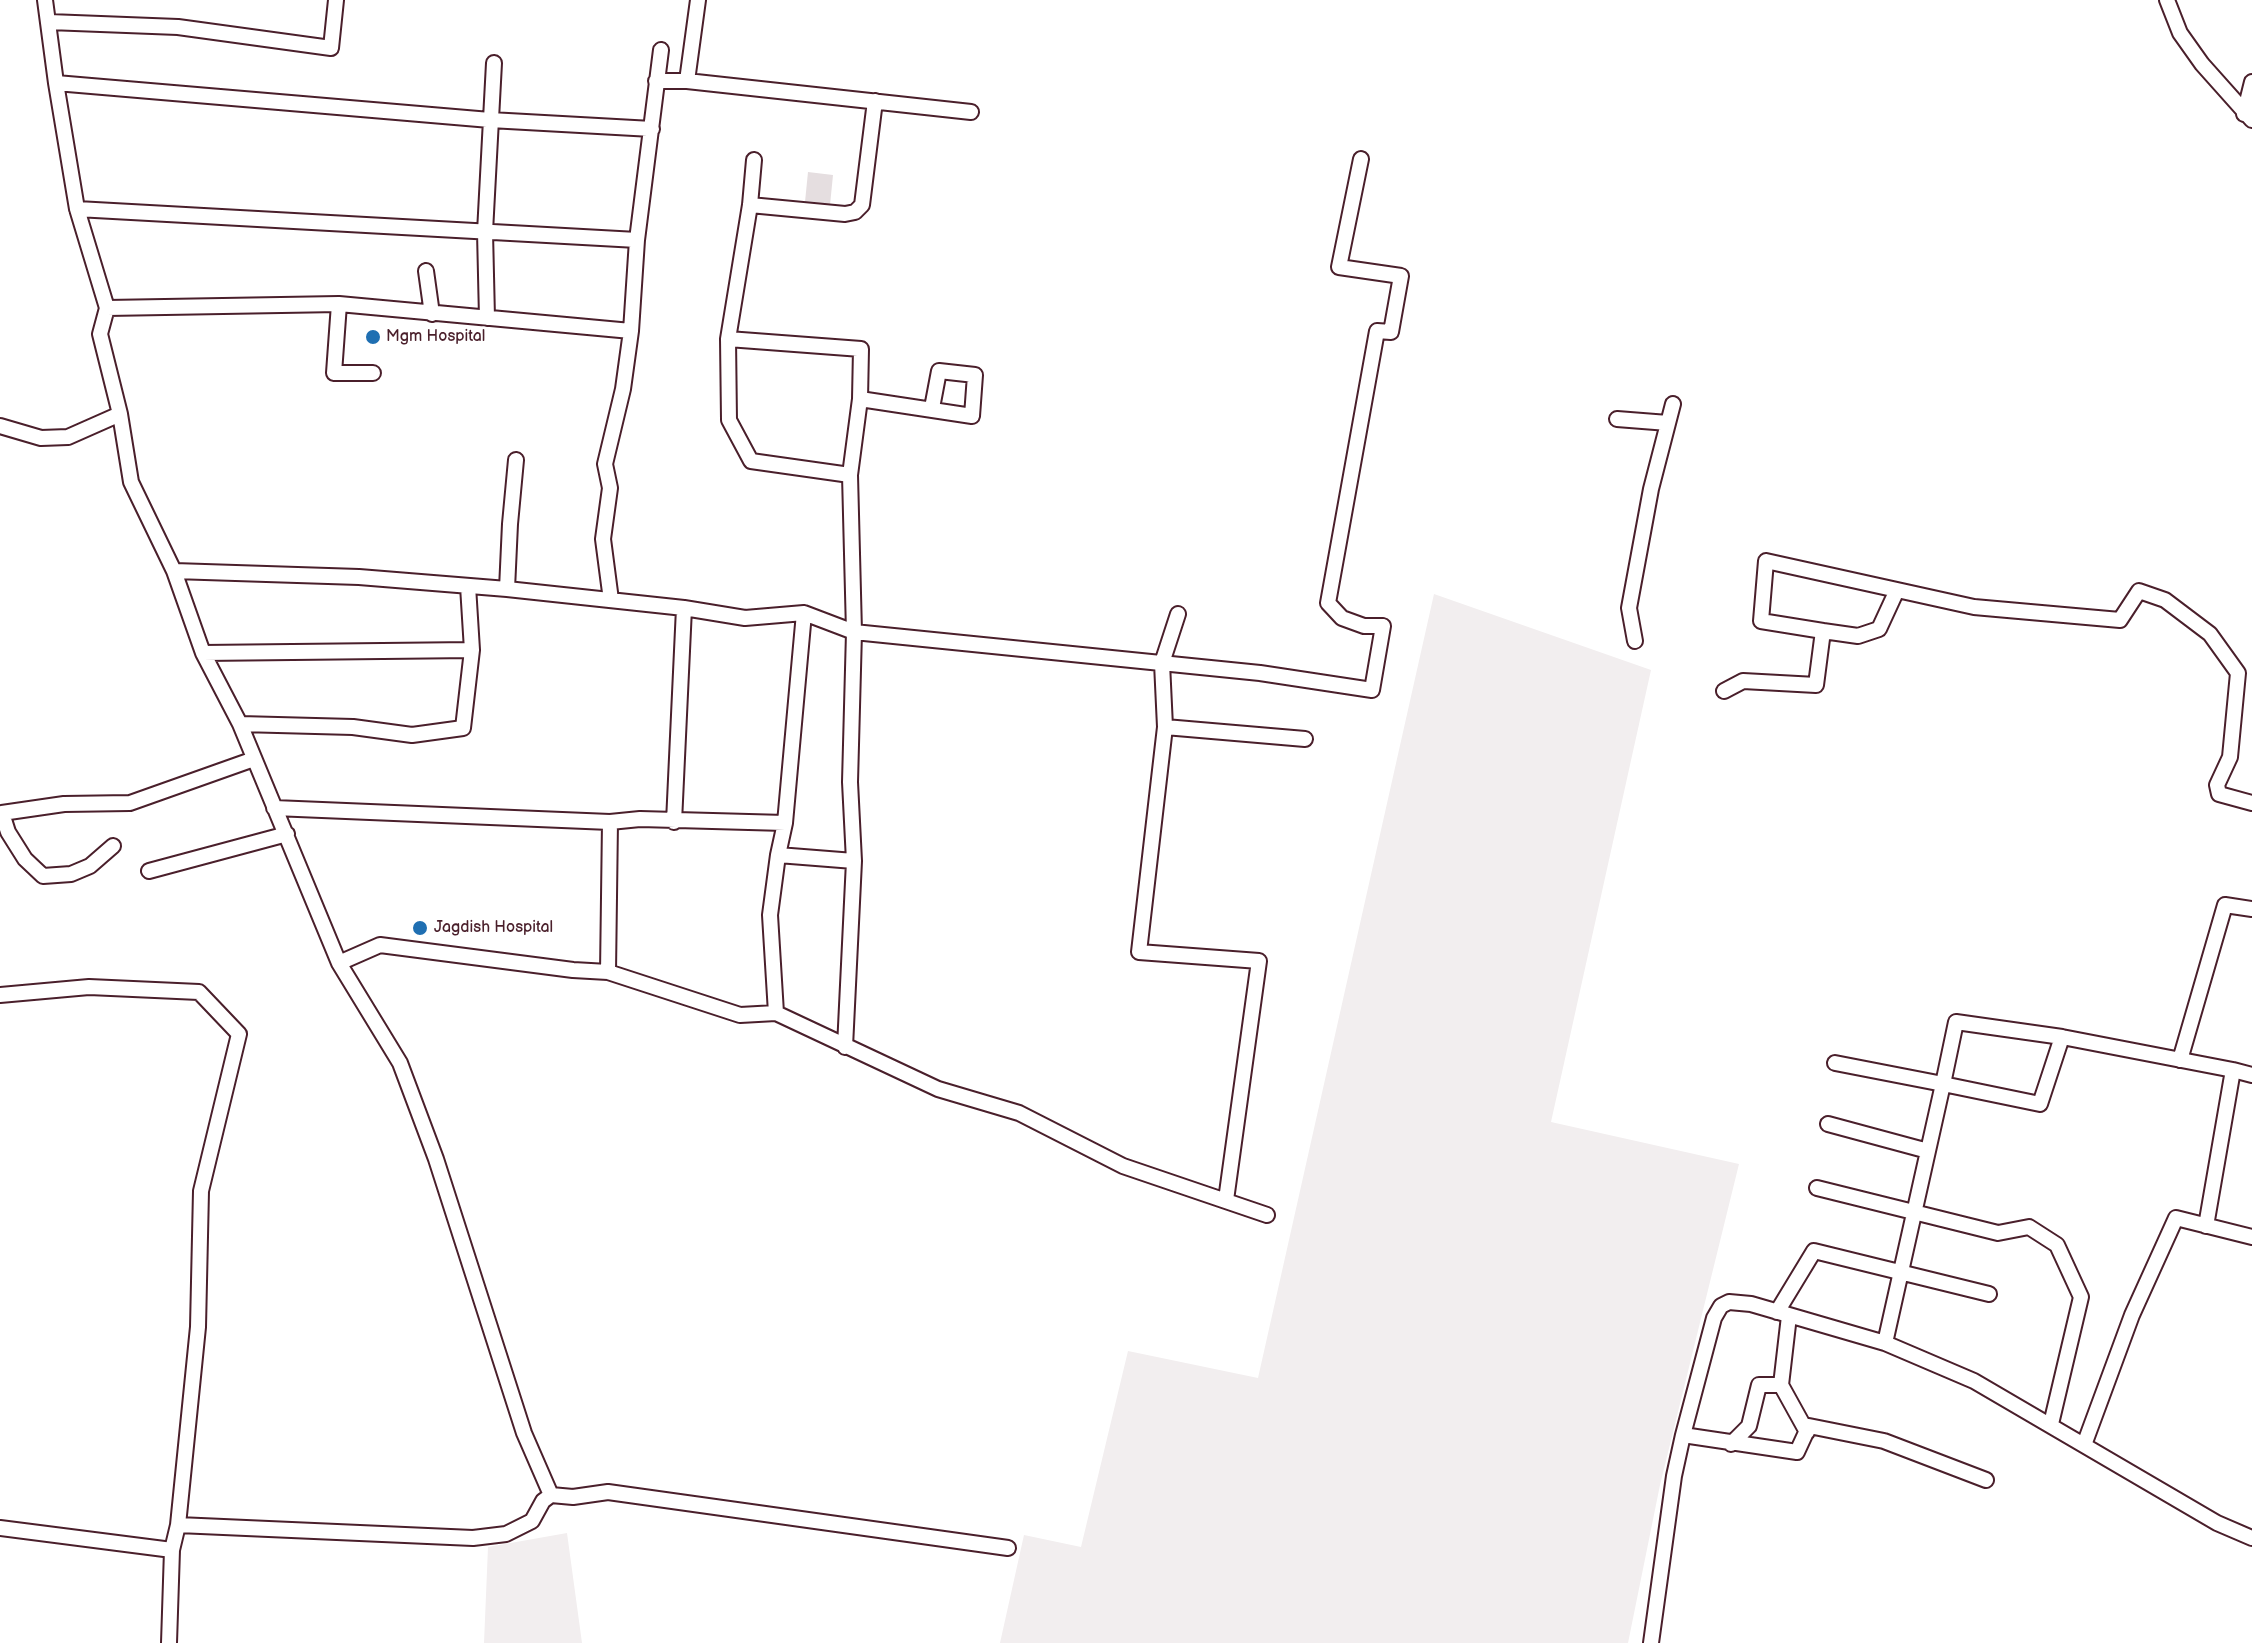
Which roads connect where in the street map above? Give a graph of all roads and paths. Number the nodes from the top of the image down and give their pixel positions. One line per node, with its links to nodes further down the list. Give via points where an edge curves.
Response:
1 (45, 0): 5 (street)
2 (336, 0): 5 (street, via 331,48 178,27)
3 (698, 0): 9 (street)
4 (2167, 0): 14 (street, via 2181,33 2202,64)
5 (49, 22): 11 (street)
6 (661, 50): 8 (street)
7 (494, 63): 15 (street)
8 (656, 81): 9 (street); 16 (street)
9 (687, 81): 12 (street)
10 (2252, 82): 14 (street)
11 (56, 83): 15 (street); 20 (street)
12 (875, 101): 13 (street); 19 (street, via 862,205 855,212)
13 (971, 112)
14 (2248, 117)
15 (490, 120): 16 (street); 21 (street)
16 (652, 129): 22 (street)
17 (1361, 159): 53 (street, via 1339,267 1401,276 1391,332 1377,331 1328,603 1342,618 1364,626 1383,626 1372,690)
18 (754, 160): 19 (street)
19 (750, 205): 29 (street)
20 (77, 209): 21 (street); 25 (street)
21 (485, 232): 22 (street); 27 (street)
22 (637, 240): 28 (street)
23 (426, 271): 26 (street)
24 (339, 304): 25 (street); 26 (street); 30 (street, via 334,373)
25 (107, 308): 34 (street, via 100,334)
26 (432, 314): 27 (street)
27 (487, 318): 28 (street)
28 (631, 330): 44 (street, via 623,389 605,464 610,488 603,539)
29 (728, 339): 31 (street, via 861,349); 39 (street, via 729,420 751,461)
30 (374, 373)
31 (860, 399): 33 (street); 39 (street)
32 (1673, 404): 36 (street)
33 (932, 408)
34 (120, 414): 37 (street, via 68,437 41,438); 40 (street, via 131,482)
35 (1617, 419): 36 (street)
36 (1668, 423): 50 (street, via 1651,489 1629,609)
37 (0, 426)
38 (516, 460): 42 (street)
39 (850, 475): 48 (street)
40 (174, 571): 41 (street, via 359,577); 52 (street)
41 (468, 586): 42 (street); 51 (street)
42 (507, 589): 44 (street)
43 (1897, 590): 49 (street, via 1879,629 1858,636); 49 (street, via 1766,561 1761,621); 59 (street, via 1974,607 2120,621 2139,591 2165,600 2210,634 2238,673 2230,757 2217,785 2219,794)
44 (611, 600): 45 (street)
45 (684, 608): 46 (street, via 745,618); 62 (street)
46 (804, 613): 48 (street); 63 (street)
47 (1178, 614): 53 (street)
48 (854, 632): 53 (street); 67 (street, via 850,782)
49 (1823, 632): 54 (street, via 1816,685 1743,681)
50 (1635, 641)
51 (472, 650): 52 (street); 55 (street, via 463,728 412,735 353,727)
52 (203, 653): 55 (street)
53 (1162, 663): 56 (street)
54 (1724, 691)
55 (240, 724): 58 (street)
56 (1166, 727): 57 (street); 84 (street, via 1138,952 1259,961)
57 (1305, 739)
58 (254, 759): 60 (street); 65 (street, via 130,804 64,804 2,813 25,860 43,876 71,874 90,866)
59 (2252, 802)
60 (274, 808): 61 (street); 64 (street)
61 (610, 822): 62 (street); 71 (street)
62 (674, 822): 63 (street)
63 (785, 823): 66 (street)
64 (287, 834): 68 (street); 70 (street)
65 (113, 846)
66 (778, 855): 67 (street); 73 (street, via 770,915)
67 (854, 861): 75 (street)
68 (148, 871)
69 (2252, 909): 76 (street, via 2225,905)
70 (339, 963): 71 (street, via 380,945); 100 (street, via 400,1063 436,1159 524,1433)
71 (608, 972): 73 (street, via 740,1015)
72 (0, 995): 101 (street, via 89,987 199,992 239,1034 201,1191 198,1327)
73 (776, 1013): 75 (street)
74 (2062, 1037): 76 (street); 80 (street, via 2040,1104); 80 (street, via 1956,1022)
75 (845, 1047): 84 (street, via 938,1089 1019,1113 1123,1166)
76 (2180, 1060): 78 (street)
77 (1835, 1063): 80 (street)
78 (2233, 1070): 79 (street); 87 (street)
79 (2252, 1075)
80 (1942, 1084): 82 (street)
81 (1828, 1124): 82 (street)
82 (1928, 1151): 85 (street)
83 (1817, 1188): 85 (street)
84 (1226, 1200): 86 (street)
85 (1914, 1212): 89 (street); 94 (street, via 1998,1233 2029,1227 2057,1245 2081,1297)
86 (1267, 1215)
87 (2206, 1226): 88 (street); 98 (street, via 2176,1218 2132,1315)
88 (2252, 1237)
89 (1901, 1272): 90 (street); 91 (street, via 1814,1251); 92 (street)
90 (1989, 1294)
91 (1783, 1314): 92 (street); 93 (street); 96 (street, via 1751,1304 1729,1302 1721,1306 1714,1318)
92 (1885, 1343): 94 (street, via 1974,1381)
93 (1781, 1385): 95 (street); 97 (street, via 1759,1385 1749,1426)
94 (2050, 1424): 98 (street)
95 (1807, 1432): 97 (street, via 1797,1452); 99 (street, via 1809,1426 1884,1441)
96 (1683, 1436): 97 (street); 107 (street)
97 (1731, 1444)
98 (2084, 1445): 103 (street, via 2217,1523)
99 (1986, 1480)
100 (551, 1495): 101 (street, via 532,1521 506,1534 473,1538); 104 (street, via 573,1497 608,1492)
101 (178, 1525): 105 (street)
102 (0, 1528): 105 (street)
103 (2252, 1538)
104 (1008, 1548)
105 (172, 1550): 106 (street)
106 (169, 1643)
107 (1651, 1643)

